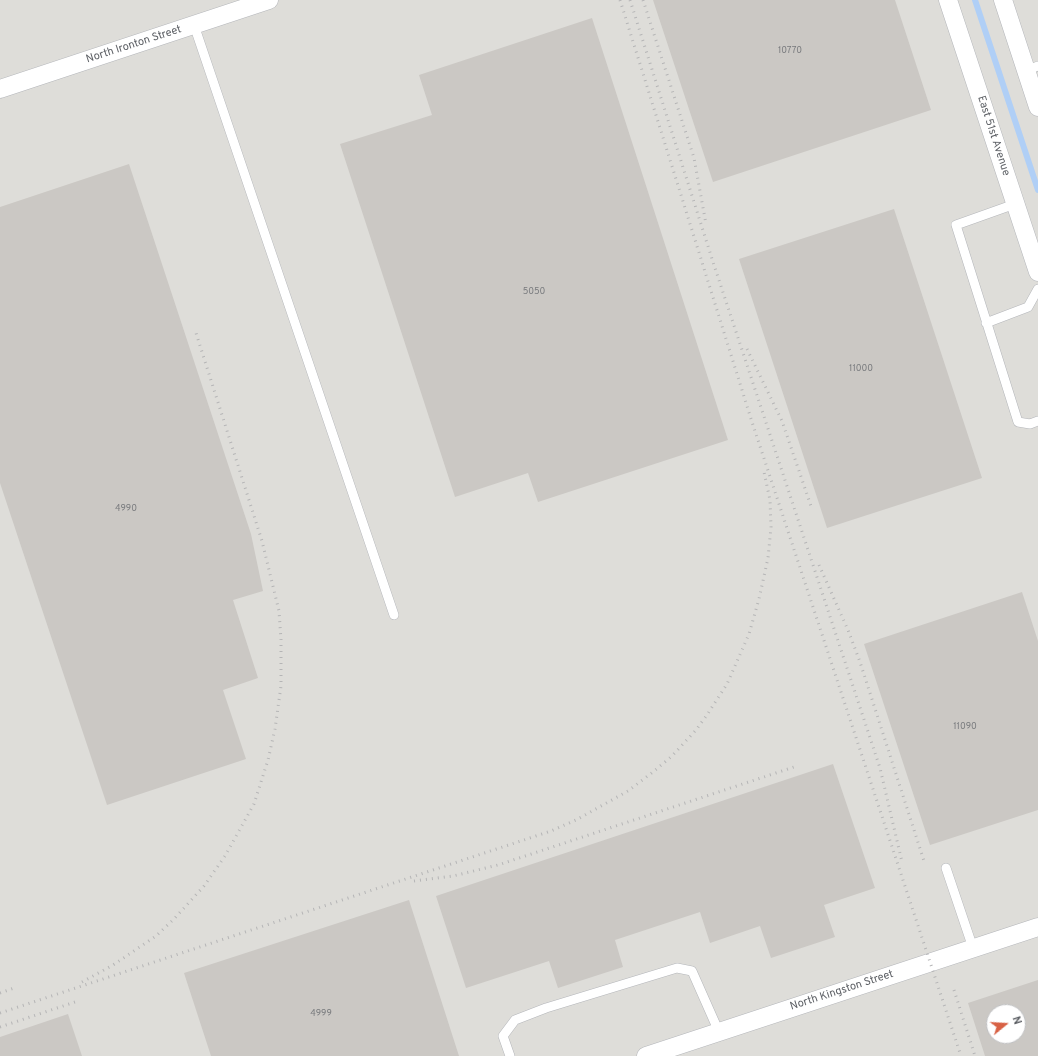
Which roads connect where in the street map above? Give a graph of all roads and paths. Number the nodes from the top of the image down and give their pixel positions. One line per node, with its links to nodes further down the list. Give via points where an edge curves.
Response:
1 (269, 0): 4 (street, North Ironton Street)
2 (948, 0): 8 (street, East 51st Avenue)
3 (1003, 0): 5 (street)
4 (194, 25): 6 (street, North Ironton Street); 13 (lane)
5 (1032, 69): 7 (street)
6 (0, 89)
7 (1038, 107)
8 (1016, 204): 9 (street, East 51st Avenue); 11 (lane, via 956,225)
9 (1038, 272)
10 (1038, 289): 11 (lane, via 1028,307)
11 (986, 322): 12 (lane, via 1018,422 1030,424)
12 (1038, 421)
13 (394, 615)
14 (946, 868): 16 (lane)
15 (1038, 927): 16 (street, North Kingston Street)
16 (973, 948): 17 (street, North Kingston Street)
17 (719, 1032): 18 (lane, via 692,970 677,968 515,1020 503,1036); 19 (street, North Kingston Street)
18 (510, 1056)
19 (646, 1056)

